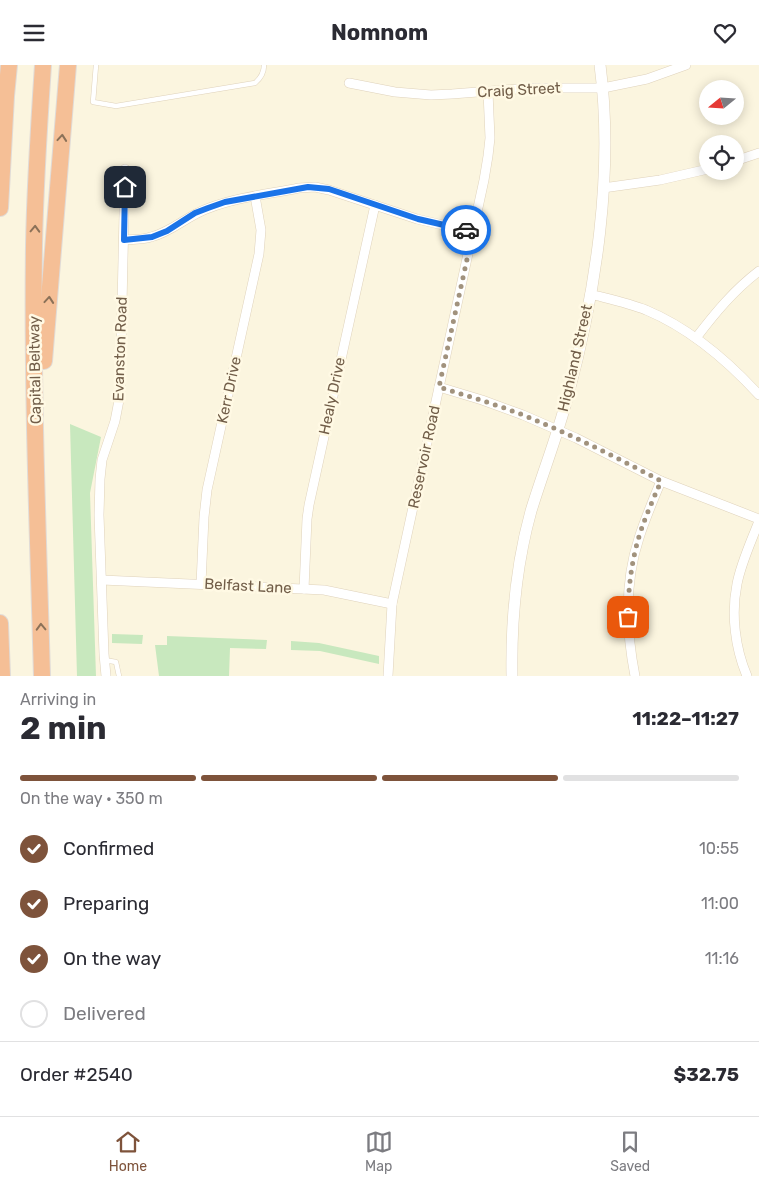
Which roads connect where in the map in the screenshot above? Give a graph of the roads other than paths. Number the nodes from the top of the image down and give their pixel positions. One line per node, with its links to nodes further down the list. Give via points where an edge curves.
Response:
1 (9, 65): 18 (highway)
2 (43, 65): 28 (highway, Capital Beltway, one-way to 2, via 34,244)
3 (68, 65): 28 (highway, one-way to 3)
4 (96, 65): 5 (lane, via 93,102 116,106 255,83 261,78)
5 (264, 65)
6 (600, 65): 9 (street, Highland Street)
7 (686, 65): 9 (street, Craig Street, via 647,79)
8 (349, 83): 10 (street, Craig Street, via 412,94)
9 (603, 87): 10 (street, Craig Street); 15 (street, Highland Street)
10 (488, 92): 19 (street, Reservoir Road, via 490,138)
11 (759, 153): 12 (street)
12 (744, 158)
13 (125, 169): 20 (street, Evanston Road)
14 (699, 171): 15 (street)
15 (603, 188): 22 (street, Highland Street)
16 (255, 196): 17 (street, via 316,187); 20 (street, via 208,208 152,237); 31 (street, Kerr Drive, via 261,230 259,254 207,490)
17 (375, 205): 19 (street); 32 (street, Healy Drive, via 309,505)
18 (0, 208)
19 (473, 232): 24 (street, Reservoir Road)
20 (124, 240): 30 (street, Evanston Road, via 120,395 100,479)
21 (759, 271): 23 (street, via 727,300)
22 (590, 294): 23 (street, via 646,310); 26 (street, Highland Street)
23 (696, 338): 25 (street)
24 (439, 387): 26 (street); 33 (street, Reservoir Road)
25 (759, 394)
26 (558, 430): 27 (street); 41 (street, Highland Street, via 522,547 514,599)
27 (661, 481): 29 (street); 42 (street, via 638,539 630,578 629,646)
28 (37, 488): 37 (highway, Capital Beltway, one-way to 28)
29 (759, 520): 43 (street, via 741,568 735,599 737,640)
30 (102, 580): 31 (street, Belfast Lane); 35 (street, Evanston Road)
31 (201, 584): 32 (street, Belfast Lane)
32 (304, 589): 33 (street, Belfast Lane)
33 (392, 604): 40 (street, Reservoir Road)
34 (0, 623): 36 (highway)
35 (104, 660): 38 (street, Evanston Road); 39 (lane, via 116,662)
36 (2, 676)
37 (42, 676)
38 (106, 676)
39 (119, 676)
40 (388, 676)
41 (512, 676)
42 (635, 676)
43 (747, 676)

